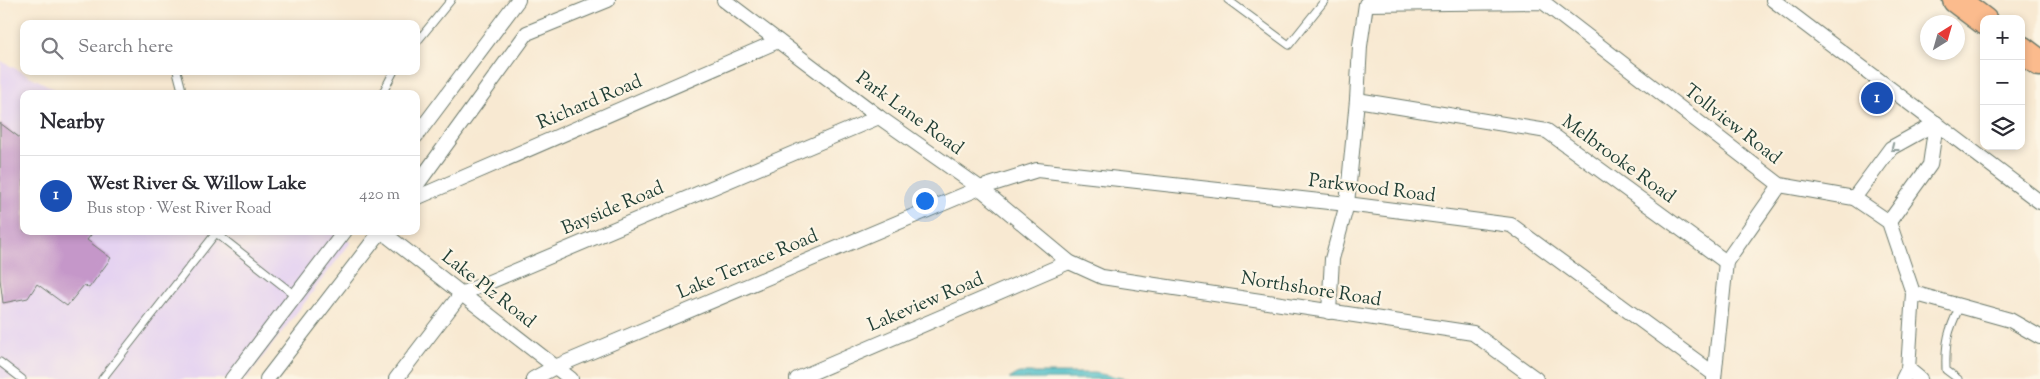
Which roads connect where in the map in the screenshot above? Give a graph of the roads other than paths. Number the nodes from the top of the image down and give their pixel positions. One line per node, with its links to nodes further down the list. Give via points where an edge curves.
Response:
1 (451, 0): 10 (lane)
2 (518, 0): 21 (street)
3 (608, 0): 22 (street, via 527,33)
4 (724, 0): 11 (street, Park Lane Road)
5 (1228, 0): 6 (lane, via 1289,45)
6 (1325, 0)
7 (1773, 0): 20 (street)
8 (1956, 0): 9 (highway)
9 (1980, 18)
10 (420, 38)
11 (778, 41): 19 (street, Park Lane Road); 25 (street, Richard Road)
12 (2025, 52): 13 (highway)
13 (2040, 63)
14 (177, 75): 16 (lane)
15 (392, 75): 17 (lane)
16 (183, 90)
17 (384, 90)
18 (1357, 100): 23 (street, Tollview Road, via 1366,4 1543,2); 28 (street); 36 (street, Melbrooke Road, via 1547,132)
19 (879, 116): 24 (street, Park Lane Road); 38 (street, Bayside Road)
20 (1936, 123): 26 (street, one-way to 26, via 1891,148); 27 (street); 29 (street, via 1930,165)
21 (420, 131)
22 (420, 180)
23 (1780, 185): 26 (street, Tollview Road); 36 (street)
24 (980, 188): 28 (street, Parkwood Road, via 1037,170); 35 (street, Park Lane Road); 44 (street, Lake Terrace Road)
25 (420, 196)
26 (1854, 198): 29 (street, Tollview Road)
27 (2040, 202)
28 (1347, 204): 41 (street, via 1332,260); 46 (street, Parkwood Road, via 1511,225)
29 (1888, 222): 37 (street)
30 (214, 235): 48 (lane)
31 (219, 235): 39 (lane)
32 (342, 235): 39 (street)
33 (378, 235): 50 (street)
34 (386, 235): 38 (street, Lake Plz Road)
35 (1070, 262): 41 (street, Northshore Road, via 1102,277); 54 (street, Lakeview Road)
36 (1726, 262): 46 (street)
37 (1913, 293): 40 (street); 45 (street)
38 (461, 294): 44 (street, Lake Plz Road); 51 (street, Bayside Road)
39 (296, 296): 49 (street)
40 (1960, 306): 42 (street, via 2010,320); 57 (lane, via 1949,329 1946,350 1946,370)
41 (1329, 312): 55 (street, Northshore Road, via 1473,333)
42 (2040, 337)
43 (0, 362): 47 (lane)
44 (555, 367): 52 (street, Lake Terrace Road); 53 (street, Lake Plz Road)
45 (1905, 374): 56 (street)
46 (1714, 377)
47 (22, 379)
48 (102, 379)
49 (232, 379)
50 (267, 379)
51 (396, 379)
52 (533, 379)
53 (571, 379)
54 (797, 379)
55 (1536, 379)
56 (1920, 379)
57 (1958, 379)

